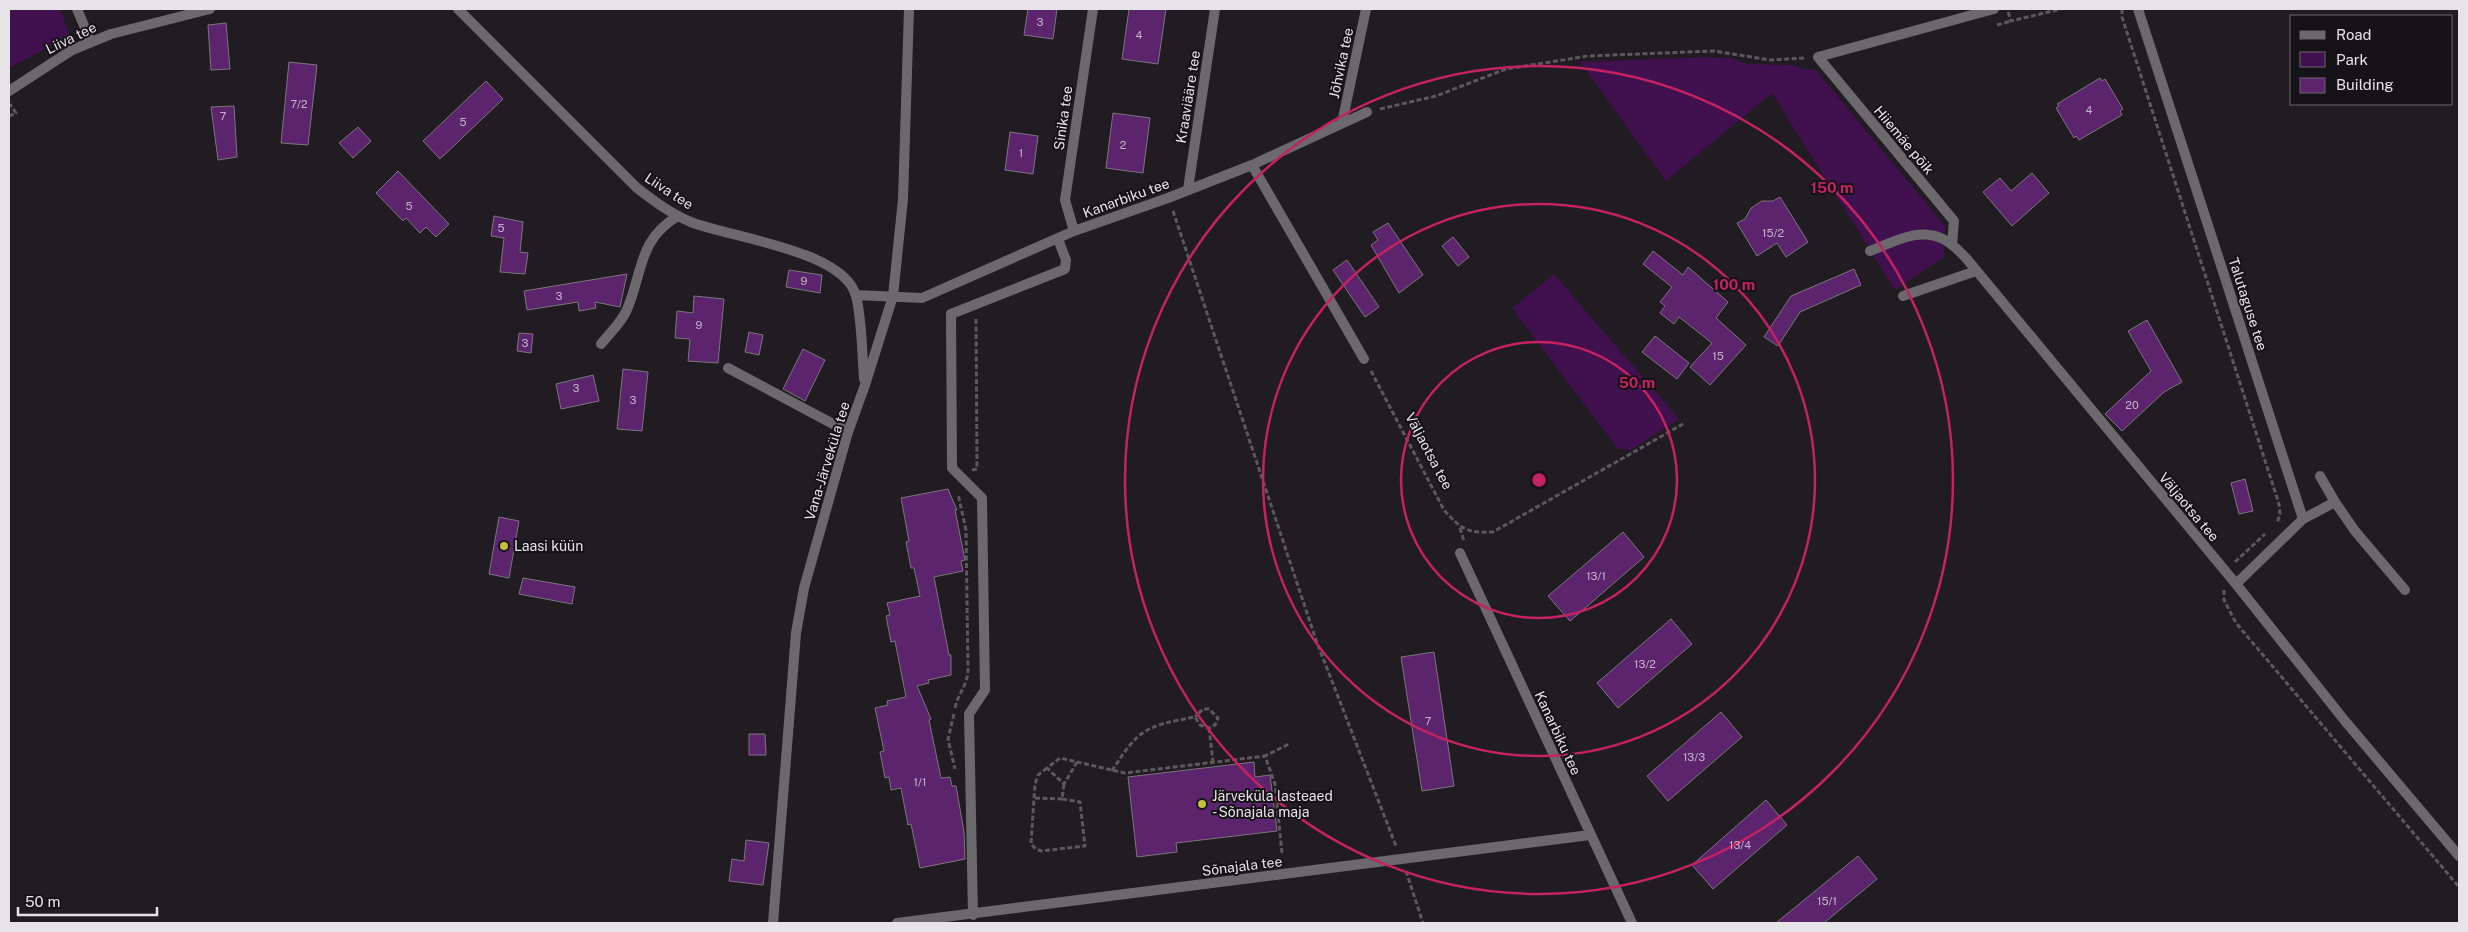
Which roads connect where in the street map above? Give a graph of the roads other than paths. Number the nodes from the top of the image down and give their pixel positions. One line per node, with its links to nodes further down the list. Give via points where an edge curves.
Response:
1 (77, 9): 11 (street)
2 (210, 9): 11 (street, Liiva tee)
3 (458, 9): 17 (street, Liiva tee, via 637,188)
4 (909, 9): 24 (street, Vana-Järveküla tee, via 903,199)
5 (1093, 9): 18 (street, Sinika tee, via 1065,200)
6 (1215, 9): 16 (street, Kraaviääre tee)
7 (1366, 9): 14 (street, Jõhvika tee)
8 (1994, 9): 10 (street)
9 (2138, 9): 33 (street, Talutaguse tee)
10 (1978, 10): 20 (street, Hiiemäe põik, via 1818,57 1954,221)
11 (91, 42): 12 (street, Liiva tee, via 64,55)
12 (9, 91)
13 (1367, 112): 14 (street, Kanarbiku tee)
14 (1342, 123): 15 (street, Kanarbiku tee)
15 (1252, 165): 16 (street, Kanarbiku tee); 27 (street)
16 (1188, 189): 18 (street, Kanarbiku tee)
17 (678, 216): 23 (street, Liiva tee, via 817,259 838,270); 26 (street, via 663,225 645,249 628,308)
18 (1074, 231): 19 (street, Kanarbiku tee)
19 (1058, 239): 24 (street, Kanarbiku tee, via 922,298); 39 (street, via 1066,260 1064,269 952,314 952,468 982,498 985,690 969,714)
20 (1952, 245): 21 (street, Väljaotsa tee, via 1928,234 1913,234); 22 (street, Väljaotsa tee)
21 (1870, 251)
22 (1976, 271): 25 (street); 35 (street, Väljaotsa tee)
23 (856, 295): 24 (street, Kanarbiku tee); 29 (street)
24 (893, 296): 29 (street, Vana-Järveküla tee)
25 (1903, 296)
26 (601, 344)
27 (1364, 359)
28 (728, 368): 30 (street)
29 (865, 385): 30 (street, Vana-Järveküla tee)
30 (848, 432): 40 (street, Vana-Järveküla tee, via 804,588 796,633)
31 (2320, 476): 32 (street)
32 (2335, 502): 33 (street); 36 (street)
33 (2303, 519): 35 (street)
34 (1460, 553): 37 (street, Kanarbiku tee)
35 (2236, 584): 38 (street, Väljaotsa tee, via 2345,721)
36 (2405, 590)
37 (1590, 835): 39 (street, Sõnajala tee); 42 (street, Kanarbiku tee)
38 (2459, 856)
39 (973, 915): 41 (street, Sõnajala tee)
40 (773, 923)
41 (897, 923)
42 (1632, 923)

